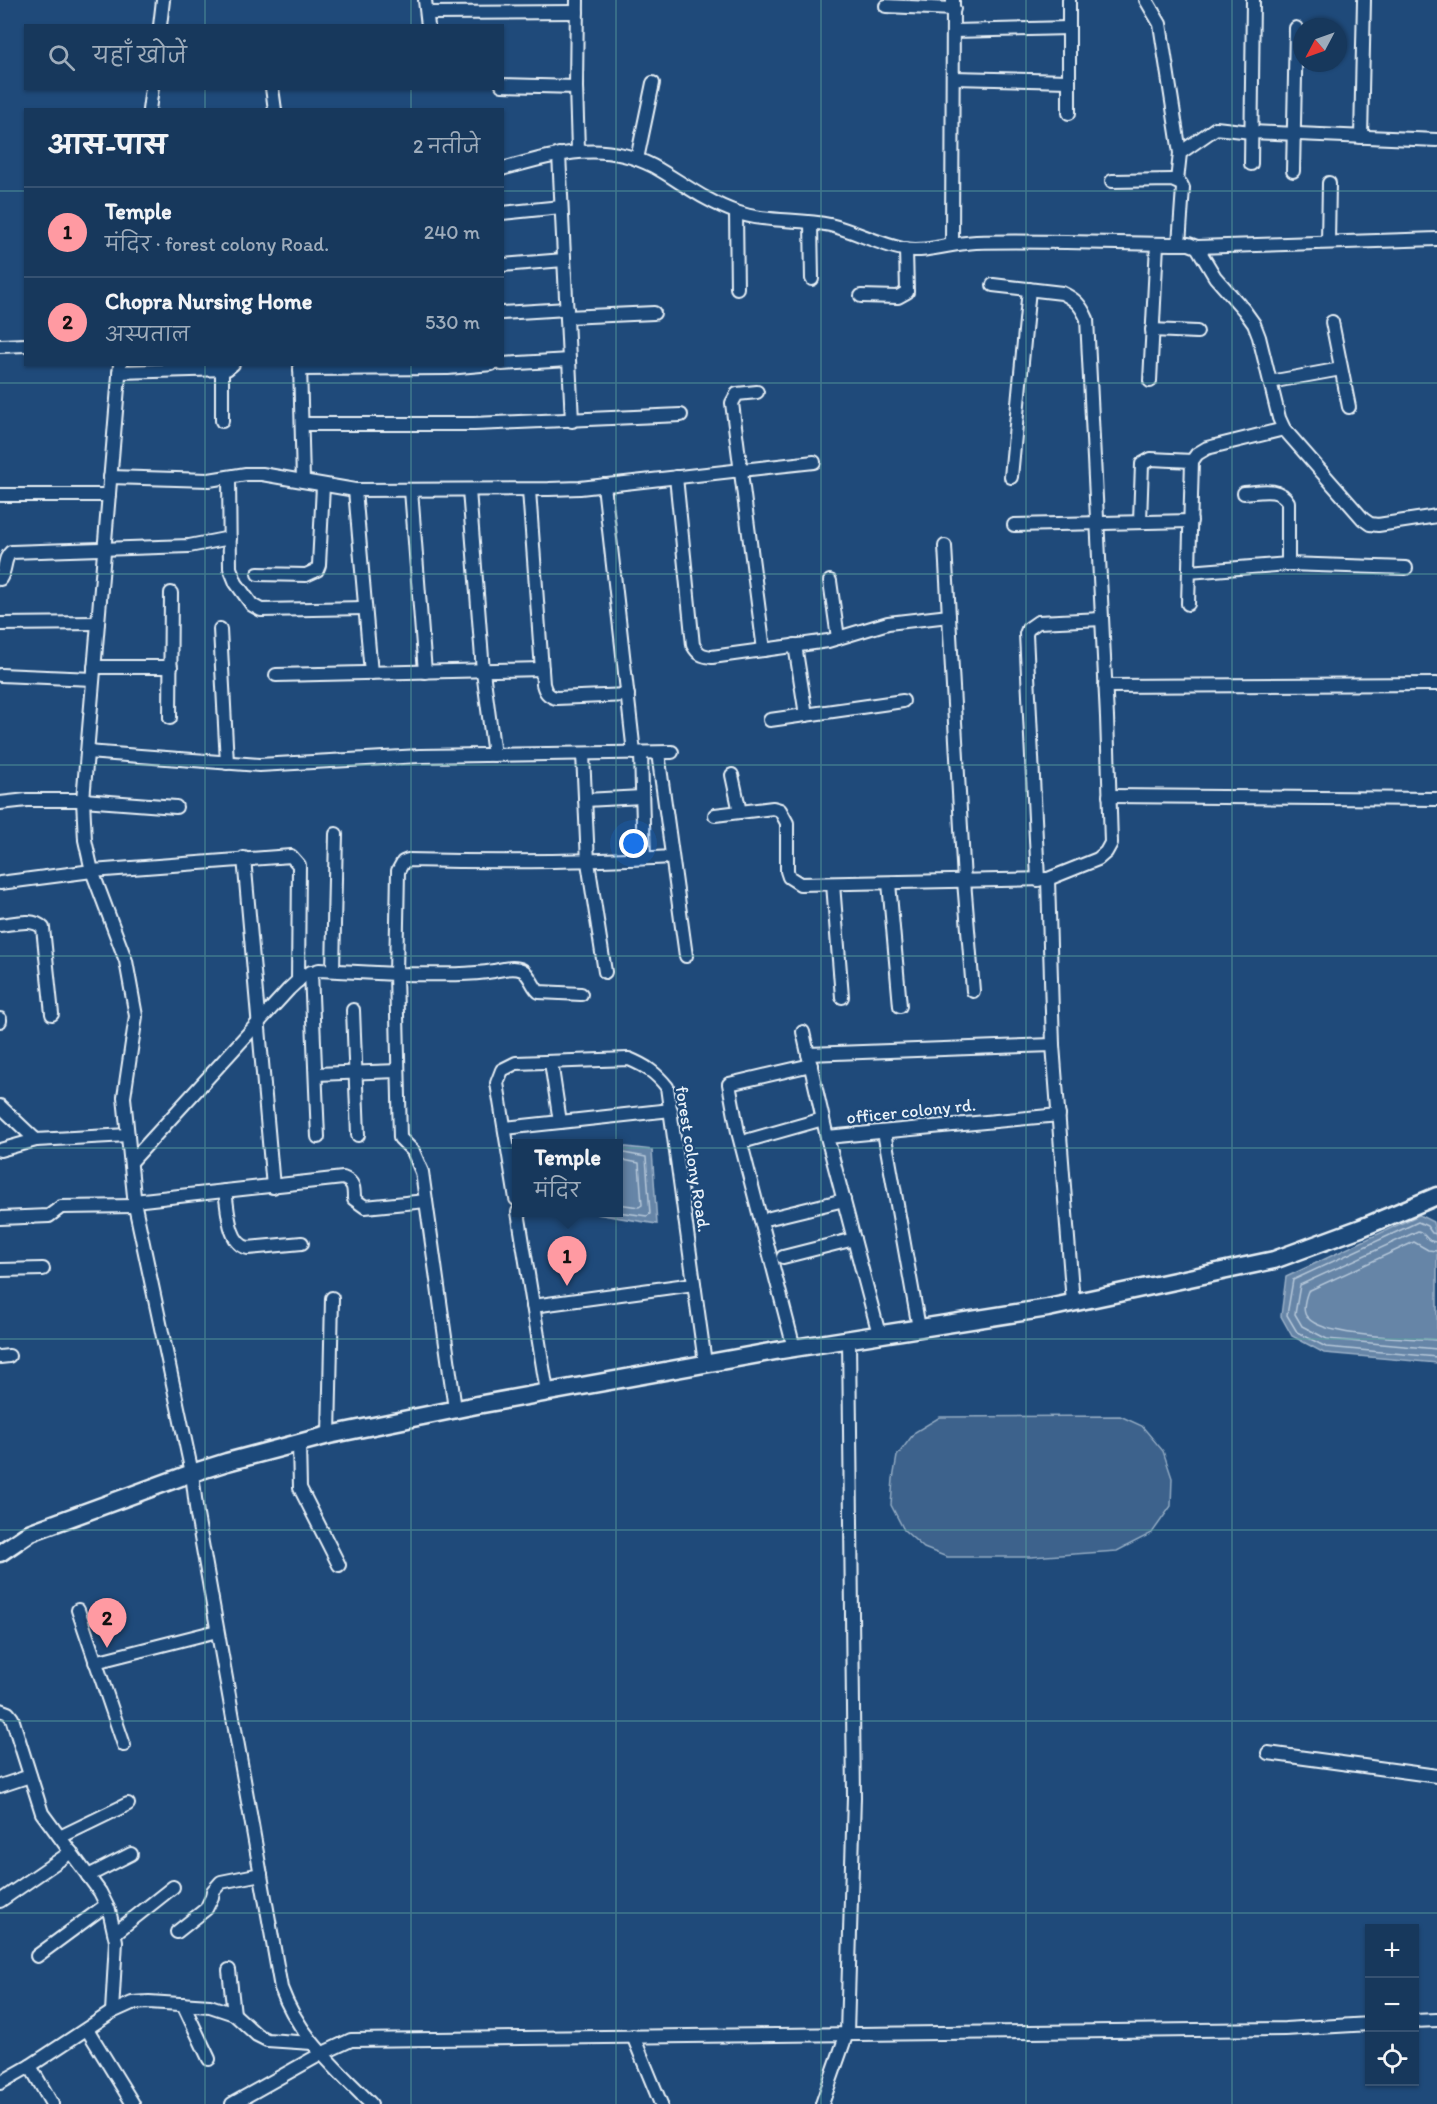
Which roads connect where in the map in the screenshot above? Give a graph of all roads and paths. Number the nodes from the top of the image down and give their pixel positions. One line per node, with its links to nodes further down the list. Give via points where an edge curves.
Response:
1 (163, 0): 11 (street)
2 (425, 0): 10 (street)
3 (1069, 0): 12 (street)
4 (1253, 0): 25 (street)
5 (1364, 0): 27 (street)
6 (1148, 1): 30 (street, via 1160,24)
7 (954, 4): 9 (street); 13 (street)
8 (577, 6): 10 (street); 19 (street)
9 (886, 6)
10 (427, 19)
11 (160, 24)
12 (1069, 28): 13 (street); 16 (street)
13 (954, 31): 15 (street)
14 (1295, 72): 26 (street)
15 (954, 78): 16 (street); 45 (street)
16 (1069, 81): 24 (street)
17 (653, 83): 32 (street)
18 (504, 85): 19 (street)
19 (576, 87): 29 (street)
20 (152, 90): 22 (street)
21 (272, 90): 23 (street)
22 (149, 108)
23 (275, 108)
24 (1069, 113)
25 (1251, 132): 26 (street); 30 (street, via 1216,128); 33 (street)
26 (1294, 134): 27 (street); 35 (street)
27 (1361, 137): 28 (street)
28 (1437, 140)
29 (578, 150): 31 (street); 32 (street)
30 (1180, 153): 37 (street)
31 (559, 154): 34 (street); 39 (street)
32 (638, 159): 41 (street)
33 (1251, 164)
34 (504, 168)
35 (1293, 171)
36 (1112, 181): 37 (street)
37 (1177, 181): 47 (street, via 1183,188)
38 (1329, 183): 44 (street)
39 (561, 207): 40 (street); 50 (street)
40 (504, 213)
41 (736, 213): 42 (street); 54 (street)
42 (811, 222): 49 (street); 52 (street)
43 (1437, 239): 44 (street)
44 (1328, 242): 48 (street)
45 (952, 244): 46 (street); 49 (street, via 925,250)
46 (1157, 244): 47 (street); 61 (street)
47 (1179, 244): 48 (street)
48 (1197, 247): 74 (street, via 1215,277 1254,324)
49 (906, 249): 56 (street, via 907,292 898,297)
50 (564, 260): 51 (street); 58 (street)
51 (504, 265)
52 (812, 279)
53 (993, 285): 55 (street)
54 (737, 288)
55 (1029, 289): 88 (street); 102 (street, via 1072,297 1087,319)
56 (861, 296)
57 (504, 313): 58 (street)
58 (567, 313): 59 (street); 65 (street)
59 (654, 313)
60 (1332, 322): 72 (street)
61 (1152, 330): 62 (street); 73 (street)
62 (1197, 332)
63 (0, 345): 64 (street)
64 (24, 345)
65 (569, 360): 66 (street); 79 (street)
66 (504, 364)
67 (470, 366): 70 (street)
68 (228, 367): 71 (street); 78 (street)
69 (300, 367): 70 (street); 80 (street)
70 (356, 367)
71 (119, 368): 85 (street)
72 (1341, 369): 74 (street); 76 (street)
73 (1150, 381)
74 (1270, 382): 81 (street)
75 (757, 392): 84 (street, via 737,394 732,403)
76 (1349, 407)
77 (681, 415): 79 (street)
78 (222, 421)
79 (572, 421): 80 (street)
80 (302, 424): 89 (street)
81 (1284, 429): 82 (street, via 1207,448); 99 (street, via 1370,524)
82 (1192, 461): 100 (street, via 1151,459 1142,464); 101 (street)
83 (814, 462): 84 (street)
84 (741, 470): 87 (street); 123 (street)
85 (110, 477): 86 (street, via 197,481); 98 (street)
86 (229, 477): 89 (street, via 262,474); 104 (street)
87 (676, 477): 90 (street); 123 (street, via 693,645 703,656 712,657)
88 (1011, 477)
89 (303, 482): 91 (street)
90 (604, 485): 95 (street); 134 (street)
91 (324, 486): 92 (street); 110 (street, via 316,570 306,575)
92 (355, 490): 93 (street); 115 (street)
93 (411, 490): 94 (street); 127 (street)
94 (469, 490): 95 (street); 126 (street)
95 (529, 490): 125 (street)
96 (1244, 493): 107 (street, via 1276,492 1285,497)
97 (0, 495): 98 (street)
98 (109, 495): 106 (street)
99 (1437, 516)
100 (1140, 521): 101 (street); 102 (street)
101 (1191, 521): 109 (street)
102 (1098, 522): 103 (street); 117 (street)
103 (1014, 525)
104 (230, 538): 106 (street, via 189,546); 115 (street, via 232,575 256,609)
105 (945, 546): 116 (street)
106 (104, 549): 111 (street, via 11,552); 118 (street)
107 (1288, 564): 108 (street); 109 (street)
108 (1406, 568)
109 (1189, 572): 114 (street)
110 (258, 574)
111 (0, 579)
112 (830, 581): 121 (street)
113 (171, 593): 124 (street)
114 (1188, 604)
115 (365, 608): 129 (street)
116 (948, 616): 121 (street, via 878,625); 163 (street)
117 (1102, 619): 133 (street); 162 (street, via 1038,622 1026,634)
118 (98, 623): 119 (street); 128 (street)
119 (0, 624)
120 (220, 629): 145 (street)
121 (838, 638): 122 (street)
122 (795, 645): 123 (street); 136 (street)
123 (765, 650)
124 (171, 667): 128 (street); 137 (street)
125 (542, 669): 126 (street); 134 (street, via 549,696)
126 (483, 671): 127 (street); 144 (street)
127 (425, 672): 129 (street)
128 (94, 673): 130 (street); 139 (street)
129 (371, 673): 131 (street)
130 (0, 675)
131 (276, 675)
132 (1437, 684): 133 (street)
133 (1106, 686): 147 (street)
134 (627, 695): 140 (street)
135 (903, 700): 136 (street)
136 (806, 715): 138 (street)
137 (170, 718)
138 (770, 720)
139 (87, 752): 145 (street); 150 (street)
140 (637, 753): 141 (street); 143 (street); 148 (street)
141 (658, 753): 142 (street); 157 (street)
142 (672, 753)
143 (583, 754): 144 (street); 151 (street)
144 (494, 755): 145 (street)
145 (227, 763)
146 (732, 775): 154 (street)
147 (1109, 796): 149 (street); 162 (street, via 1111,843 1106,852 1058,877)
148 (642, 797): 151 (street); 159 (street)
149 (1437, 799)
150 (83, 800): 152 (street); 153 (street); 161 (street, via 85,840)
151 (585, 800): 160 (street)
152 (0, 803)
153 (176, 807)
154 (740, 812): 155 (street); 166 (street, via 780,810 787,823 789,877 800,884)
155 (715, 815)
156 (336, 834): 169 (street)
157 (672, 856): 159 (street); 168 (street)
158 (244, 858): 161 (street); 173 (street, via 285,855 299,865); 180 (street)
159 (644, 858): 160 (street)
160 (588, 862): 171 (street); 172 (street, via 403,862 398,871)
161 (92, 871): 164 (street); 195 (street, via 126,961 136,1016 124,1097)
162 (1043, 879): 163 (street); 182 (street)
163 (963, 881): 165 (street); 174 (street)
164 (0, 883)
165 (889, 883): 166 (street); 177 (street)
166 (833, 884): 176 (street)
167 (0, 925): 179 (street, via 32,921 43,928)
168 (686, 956)
169 (333, 970): 170 (street); 172 (street)
170 (311, 972): 173 (street); 187 (street)
171 (605, 972)
172 (396, 974): 175 (street, via 477,973 514,968 528,974 539,992); 185 (street)
173 (298, 981): 180 (street)
174 (973, 991)
175 (581, 994)
176 (842, 997)
177 (900, 1006)
178 (353, 1010): 186 (street)
179 (51, 1014)
180 (258, 1023): 202 (street); 204 (street)
181 (803, 1032): 183 (street)
182 (1053, 1045): 183 (street); 190 (street)
183 (810, 1060): 191 (street); 225 (street, via 729,1084)
184 (552, 1062): 189 (street, forest colony Road., via 629,1059 644,1065 668,1087); 192 (street); 193 (street, forest colony Road., via 516,1062 502,1070 497,1083)
185 (398, 1071): 186 (street); 208 (street, via 400,1138 418,1160)
186 (355, 1073): 187 (street); 196 (street)
187 (316, 1074): 197 (street)
188 (0, 1106): 199 (street)
189 (671, 1110): 192 (street); 218 (street, forest colony Road.)
190 (1059, 1115): 194 (street, officer colony rd.); 220 (street)
191 (823, 1119): 198 (street); 200 (street)
192 (560, 1122): 193 (street)
193 (505, 1128): 203 (street, forest colony Road.)
194 (884, 1132): 198 (street, officer colony rd.); 222 (street)
195 (128, 1135): 199 (street); 202 (street)
196 (358, 1135)
197 (318, 1137)
198 (827, 1137): 207 (street, officer colony rd.)
199 (36, 1140): 201 (street)
200 (749, 1140)
201 (0, 1150)
202 (131, 1162): 209 (street)
203 (512, 1173)
204 (273, 1187): 205 (street); 208 (street, via 343,1178 354,1186 354,1199 365,1207)
205 (225, 1191): 209 (street); 214 (street, via 235,1240 241,1247)
206 (1437, 1196): 220 (street, via 1274,1260)
207 (844, 1200): 212 (street); 213 (street, officer colony rd.)
208 (426, 1201): 228 (street)
209 (135, 1204): 211 (street, via 61,1207 50,1216); 231 (street)
210 (519, 1217): 221 (street)
211 (0, 1218)
212 (770, 1218)
213 (854, 1239): 215 (street); 223 (street, officer colony rd.)
214 (302, 1243)
215 (783, 1257)
216 (43, 1269): 217 (street)
217 (0, 1270)
218 (694, 1284): 221 (street); 226 (street, forest colony Road.)
219 (332, 1298): 229 (street)
220 (1073, 1303): 222 (street)
221 (533, 1306): 227 (street)
222 (919, 1328): 223 (street)
223 (879, 1334): 224 (street)
224 (849, 1339): 225 (street); 263 (street, via 854,1797)
225 (794, 1348): 226 (street)
226 (705, 1363): 227 (street)
227 (547, 1392): 228 (street)
228 (455, 1409): 229 (street)
229 (329, 1435): 230 (street)
230 (299, 1443): 231 (street); 233 (street, via 300,1488)
231 (192, 1473): 232 (street, via 32,1532); 235 (street)
232 (1, 1548)
233 (339, 1565)
234 (78, 1610): 236 (street)
235 (217, 1631): 236 (street); 247 (street)
236 (96, 1662): 238 (street)
237 (0, 1710): 240 (street, via 12,1718)
238 (124, 1745)
239 (1268, 1753): 241 (street)
240 (30, 1776): 242 (street); 244 (street, via 42,1813)
241 (1437, 1776)
242 (0, 1786)
243 (128, 1804): 244 (street)
244 (60, 1837): 245 (street)
245 (71, 1852): 248 (street); 250 (street)
246 (131, 1854): 248 (street)
247 (261, 1874): 252 (street, via 221,1882 206,1909); 265 (street, via 281,1988 299,2027)
248 (88, 1876): 251 (street)
249 (173, 1887): 253 (street)
250 (0, 1901)
251 (106, 1905): 253 (street); 254 (street)
252 (177, 1932)
253 (115, 1933): 257 (street)
254 (37, 1956)
255 (228, 1970): 258 (street)
256 (183, 2004): 257 (street, via 132,2003); 258 (street, via 210,2006); 267 (street)
257 (112, 2012): 262 (street)
258 (234, 2014): 265 (street, via 267,2040)
259 (1437, 2020): 260 (street)
260 (1419, 2021)
261 (1365, 2024): 263 (street, via 1284,2029)
262 (87, 2028): 268 (street); 271 (street)
263 (848, 2033): 264 (street); 275 (street)
264 (633, 2036): 266 (street, via 351,2040); 274 (street)
265 (312, 2043): 266 (street)
266 (321, 2054): 272 (street); 273 (street)
267 (209, 2059)
268 (30, 2066): 269 (street); 270 (street)
269 (0, 2083)
270 (52, 2104)
271 (133, 2104)
272 (232, 2104)
273 (371, 2104)
274 (660, 2104)
275 (822, 2104)

